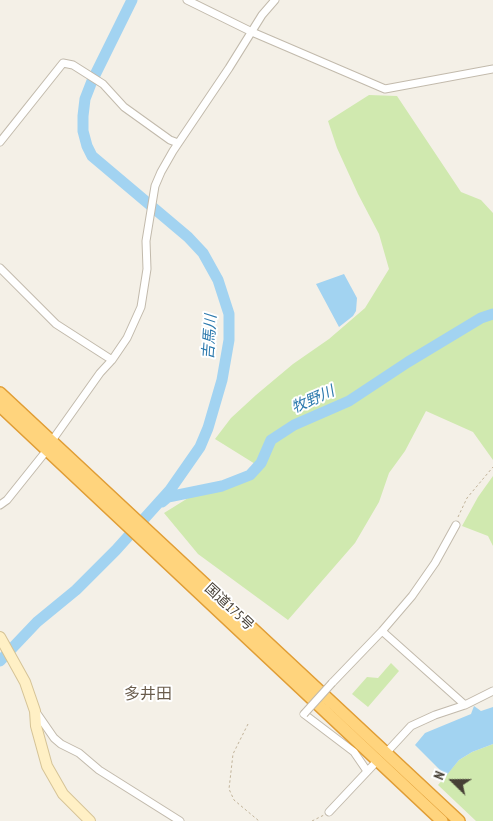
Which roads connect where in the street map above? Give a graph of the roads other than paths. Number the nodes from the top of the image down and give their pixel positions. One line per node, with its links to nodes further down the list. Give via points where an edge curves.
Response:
1 (187, 0): 3 (street)
2 (276, 0): 3 (street)
3 (252, 32): 4 (street, via 385,90); 6 (street)
4 (493, 68)
5 (0, 142): 6 (street, via 63,63 74,65 104,84 124,107)
6 (178, 143): 8 (street, via 154,190 140,307 127,338)
7 (0, 268): 8 (street, via 56,324)
8 (112, 360): 11 (street)
9 (0, 393): 11 (highway, 国道175号)
10 (0, 406): 11 (highway, 国道175号)
11 (49, 446): 12 (street); 19 (highway, 国道175号)
12 (0, 505)
13 (456, 525): 14 (street, via 412,596)
14 (382, 631): 17 (street); 20 (street, bridge, via 304,714 354,752)
15 (2, 641): 18 (main road, via 25,682)
16 (493, 691): 17 (street)
17 (465, 705): 19 (street, via 411,726)
18 (35, 712): 22 (main road, via 46,766 63,794); 23 (street, via 61,744)
19 (382, 756): 20 (street); 24 (highway, 国道175号); 25 (highway, 国道175号)
20 (367, 771): 21 (street)
21 (329, 812)
22 (90, 821)
23 (180, 821)
24 (442, 821)
25 (459, 821)

